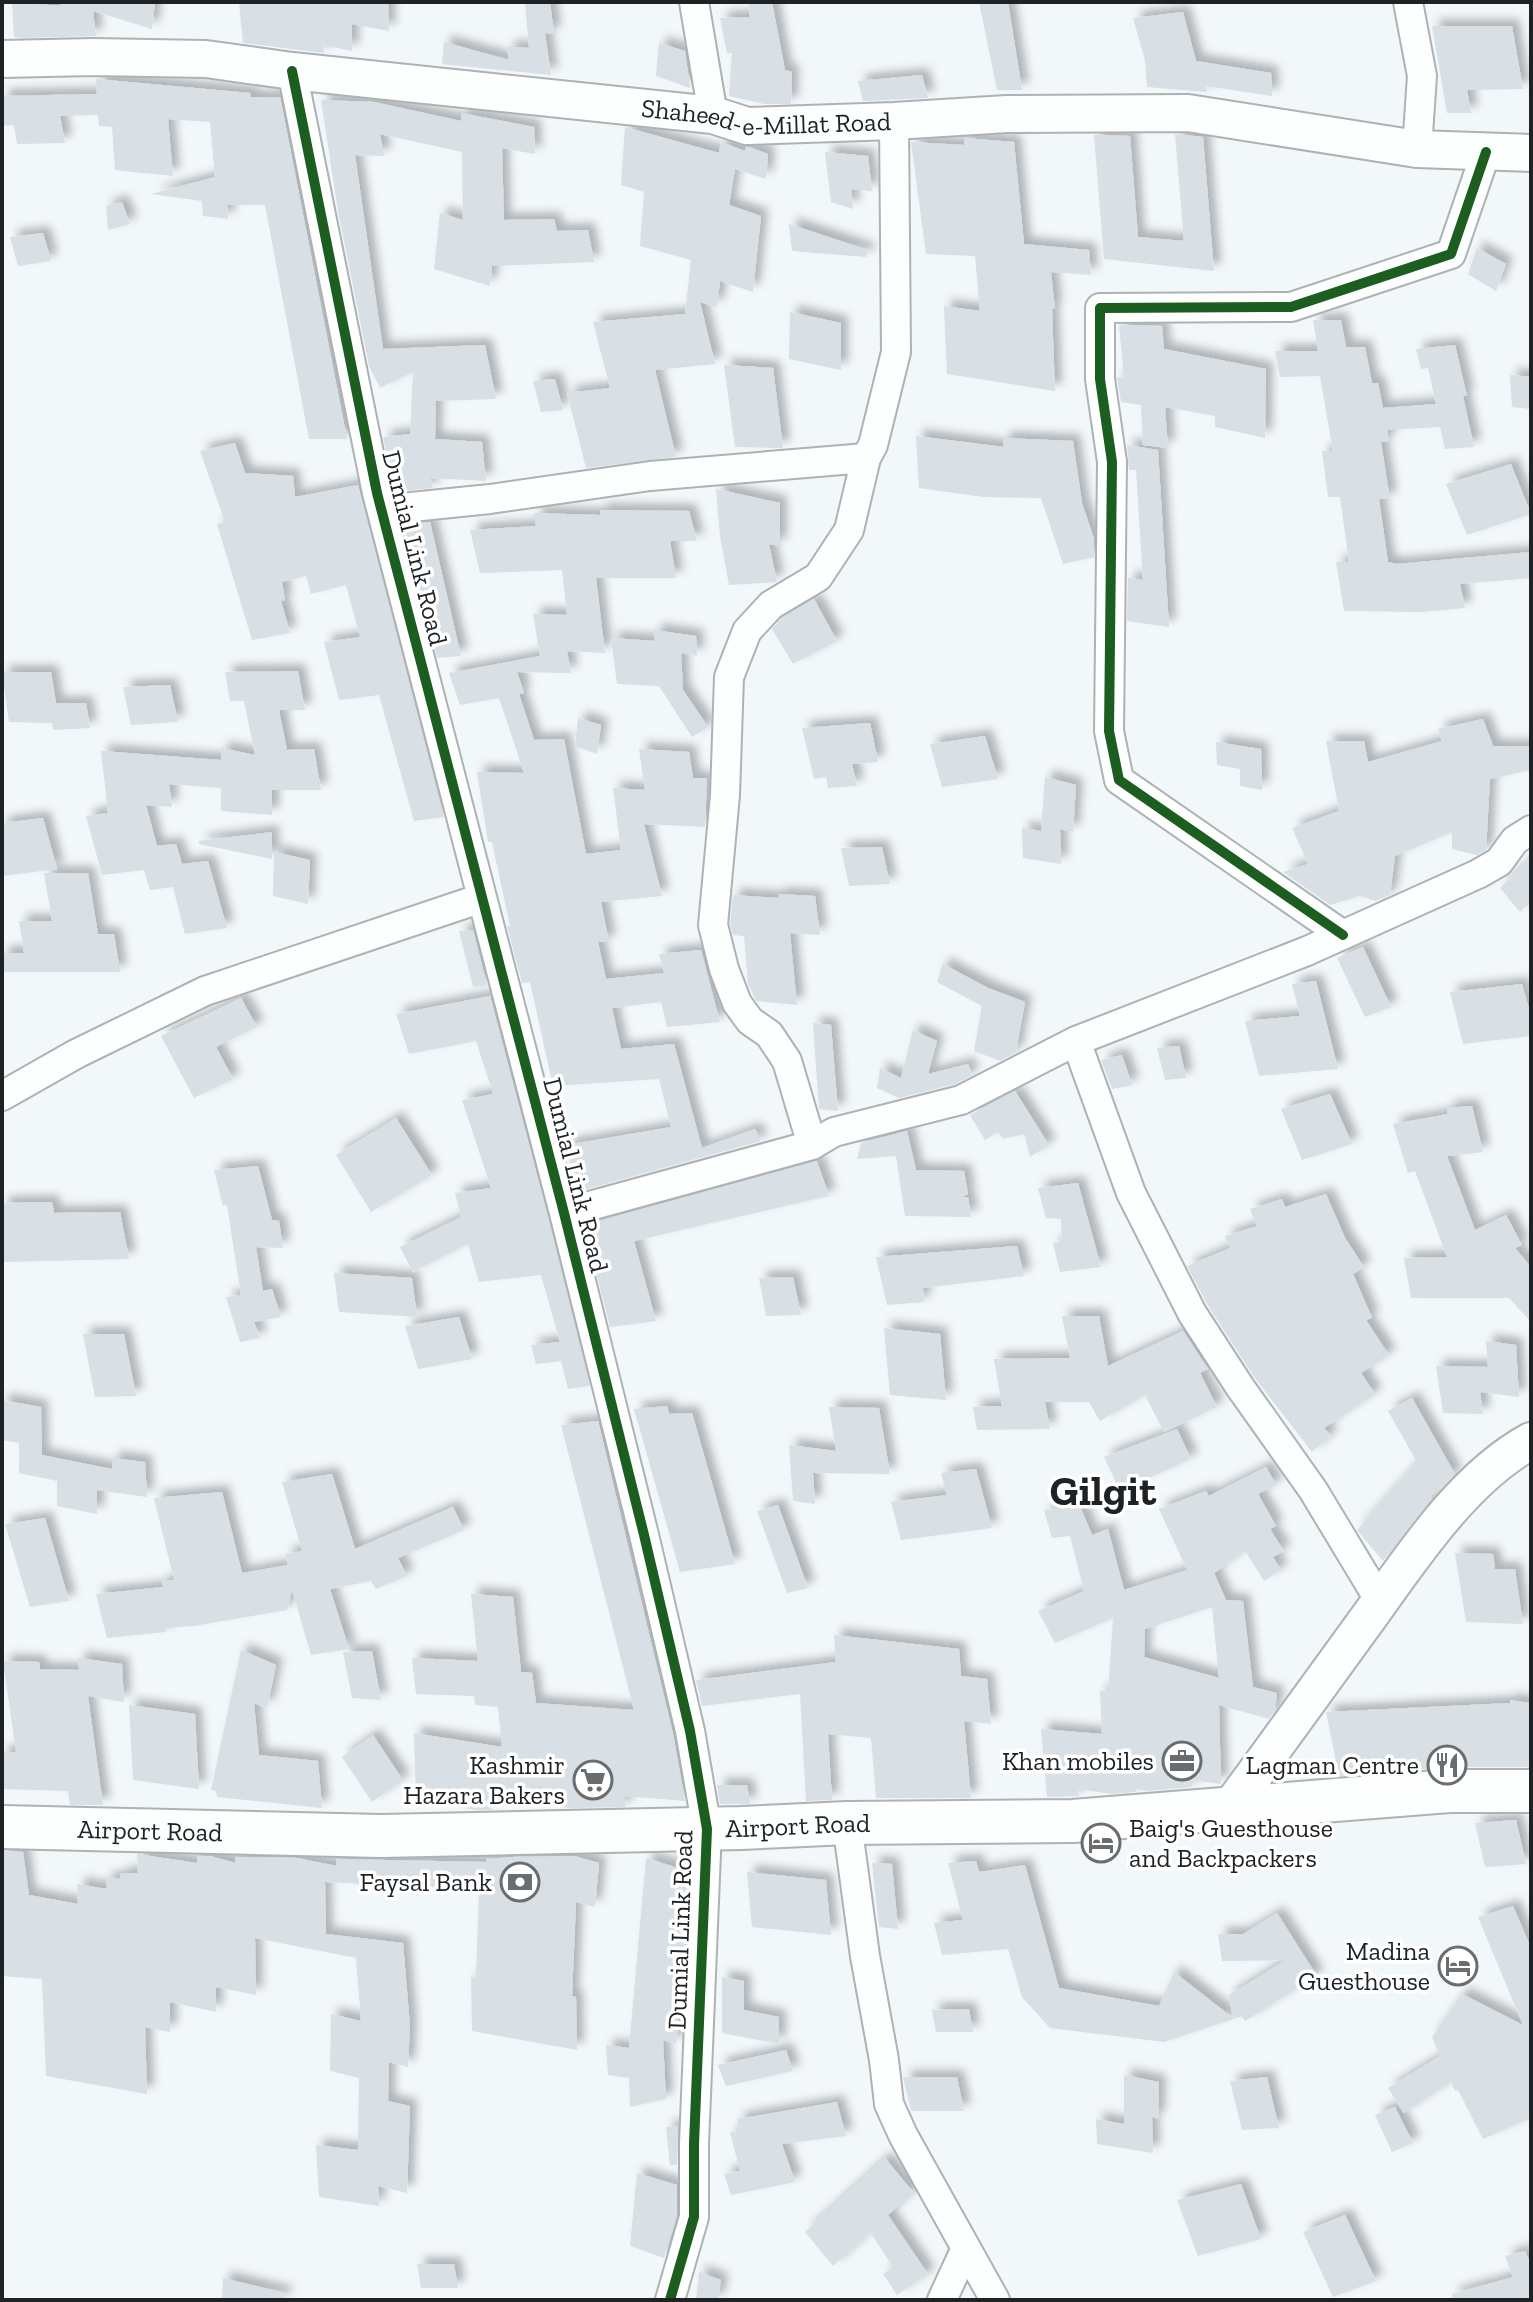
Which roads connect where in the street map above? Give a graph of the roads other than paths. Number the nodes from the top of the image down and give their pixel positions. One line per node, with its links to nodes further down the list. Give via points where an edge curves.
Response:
1 (694, 2): 5 (street)
2 (1408, 2): 7 (street, via 1422,76)
3 (2, 59): 4 (main road, Shaheed-e-Millat Road, via 206,59)
4 (292, 71): 5 (main road, Shaheed-e-Millat Road); 11 (street, Dumial Link Road)
5 (713, 115): 6 (main road, Shaheed-e-Millat Road, via 747,126)
6 (894, 121): 7 (main road, Shaheed-e-Millat Road, via 1188,113); 10 (street, via 896,352)
7 (1417, 149): 8 (main road, Shaheed-e-Millat Road)
8 (1486, 152): 9 (main road, Shaheed-e-Millat Road); 14 (street, via 1451,254 1291,307 1100,308 1100,379 1112,462 1109,731 1119,780)
9 (1531, 153)
10 (866, 458): 11 (street, via 650,476); 17 (street, via 849,530 818,577 771,605 747,631 729,677 713,925 737,1003 787,1061)
11 (382, 510): 13 (street, Dumial Link Road)
12 (1531, 830): 14 (street, via 1515,840 1499,862 1478,874)
13 (482, 898): 16 (street, via 205,991); 18 (street, Dumial Link Road)
14 (1343, 935): 15 (street)
15 (1076, 1041): 17 (street, via 961,1100 834,1132); 20 (street, via 1131,1193 1192,1313 1313,1490)
16 (2, 1096)
17 (812, 1145): 18 (street)
18 (564, 1213): 25 (street, Dumial Link Road, via 683,1701)
19 (1531, 1441): 20 (main road, via 1474,1484)
20 (1380, 1601): 22 (main road)
21 (1531, 1791): 22 (highway, Airport Road, via 1449,1791)
22 (1229, 1809): 23 (highway, Airport Road, via 1073,1821)
23 (847, 1823): 25 (highway, Airport Road); 26 (street, via 889,2104)
24 (2, 1827): 25 (highway, Airport Road, via 381,1836)
25 (707, 1829): 27 (street, Dumial Link Road, via 694,2217)
26 (966, 2248): 28 (street); 29 (street)
27 (670, 2300)
28 (942, 2300)
29 (995, 2300)

